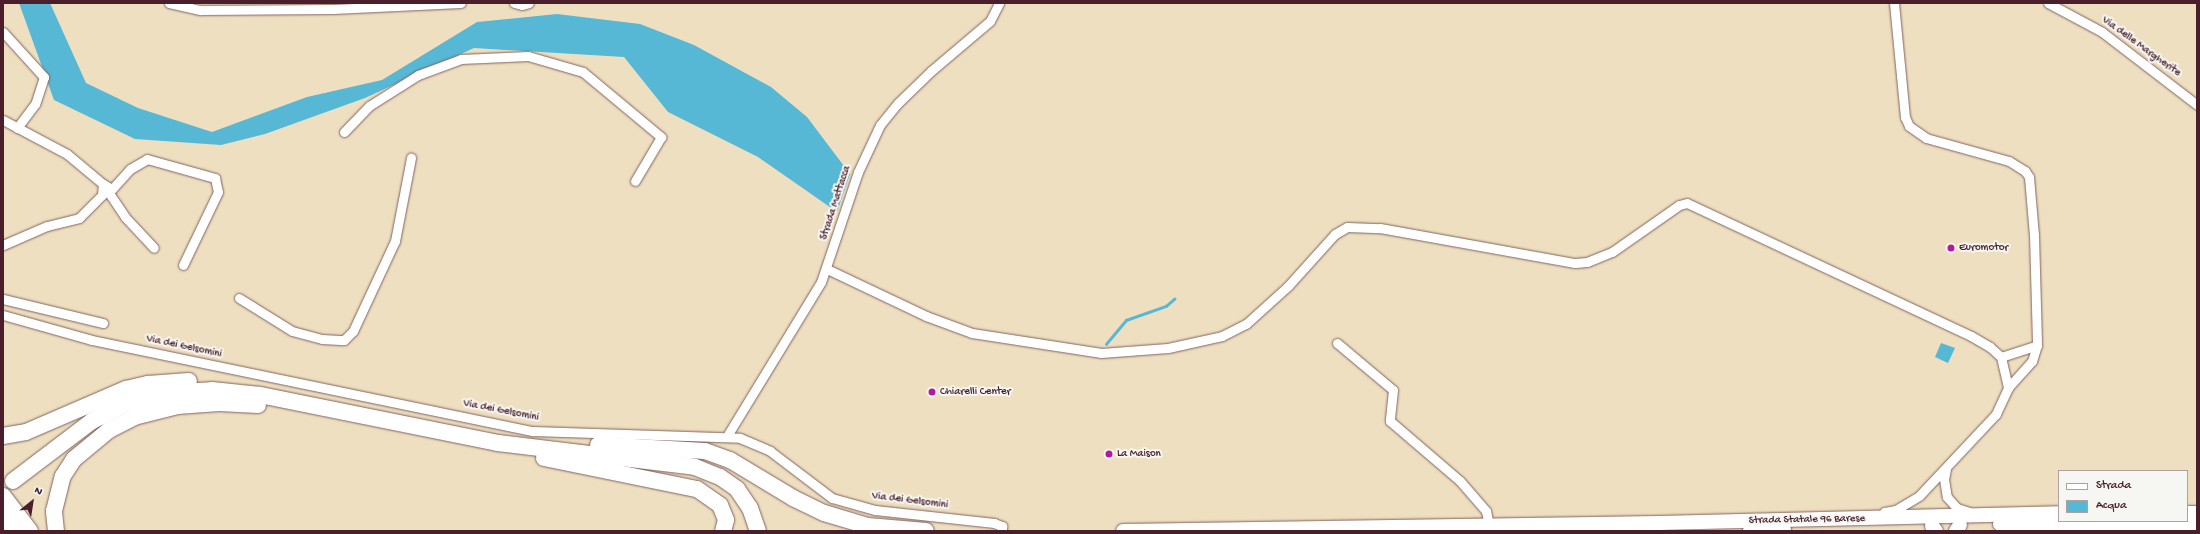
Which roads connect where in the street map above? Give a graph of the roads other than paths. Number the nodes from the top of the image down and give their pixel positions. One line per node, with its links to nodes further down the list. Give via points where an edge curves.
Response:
1 (169, 3): 2 (street, via 200,10 333,9)
2 (461, 3)
3 (514, 3): 4 (street)
4 (529, 3)
5 (999, 3): 19 (street, Strada Mattacca, via 990,21 931,71 898,103 880,125 858,172)
6 (1894, 3): 25 (street, via 1904,104 1909,126 1926,138 2009,161 2025,171 2029,177 2034,235)
7 (2048, 3): 9 (street, Via delle Margherite, via 2102,32)
8 (3, 32): 11 (street, via 44,77 35,104)
9 (2197, 104)
10 (3, 120): 11 (street)
11 (17, 128): 15 (street, via 67,154)
12 (344, 132): 14 (street, via 369,106 418,75 461,59 528,56 583,72 661,137)
13 (412, 158): 21 (street, via 395,241 353,331 344,340 322,339 292,331)
14 (635, 181)
15 (103, 184): 16 (street, via 102,195 79,218 47,226); 17 (street, via 124,217); 18 (street, via 112,189 130,169 146,159 215,178 218,192)
16 (3, 244)
17 (154, 248)
18 (183, 265)
19 (827, 269): 26 (street, via 926,316 972,333 1101,353 1168,348 1222,336 1246,324 1288,286 1335,234 1347,228 1380,228 1560,262 1581,263 1612,252 1679,205 1686,203 1971,336 1990,346); 31 (street, Strada Mattacca, via 802,318)
20 (3, 298): 23 (street)
21 (239, 298)
22 (3, 315): 31 (street, Via dei Gelsomini, via 92,340 533,431)
23 (103, 323)
24 (1337, 343): 42 (street, via 1393,390 1390,421 1460,481 1486,511)
25 (2037, 346): 26 (street); 27 (street, via 2032,361)
26 (2001, 357): 27 (street)
27 (2008, 388): 34 (street, via 1996,414)
28 (248, 393): 29 (highway); 30 (highway, via 208,383 185,381 148,384 119,392 26,432); 35 (highway, via 184,391 127,403 92,421)
29 (307, 405): 32 (highway); 49 (highway, via 201,404 153,411 134,417 109,430 74,459 63,476 54,510)
30 (3, 436)
31 (727, 436): 52 (street, Via dei Gelsomini, via 755,442 832,498 874,510 994,523 1002,526)
32 (498, 443): 33 (highway); 50 (highway, via 546,458 696,489 720,505 726,520)
33 (525, 447): 43 (highway, via 704,470 725,479 737,489 750,508); 51 (highway, via 558,444 705,451 730,460 793,498 824,513 868,526)
34 (1946, 468): 39 (street, via 1944,490 1951,504 1957,508 1971,512 2003,510); 40 (street, via 1911,502 1896,510 1831,514)
35 (13, 481)
36 (3, 496): 37 (highway)
37 (7, 513): 47 (highway); 48 (highway)
38 (2058, 513): 39 (main road, Strada Statale 96 Barese)
39 (2024, 514): 40 (main road, Strada Statale 96 Barese)
40 (1798, 520): 42 (main road, Strada Statale 96 Barese)
41 (2197, 523): 45 (main road, Strada Statale 96 Barese)
42 (1489, 525): 53 (main road, Strada Statale 96 Barese)
43 (756, 526)
44 (1934, 528): 45 (main road, Strada Statale 96 Barese); 46 (main road, Strada Statale 96 Barese)
45 (1958, 528)
46 (1778, 530): 54 (main road, Strada Statale 96 Barese)
47 (15, 531)
48 (30, 531)
49 (56, 531)
50 (724, 531)
51 (926, 531)
52 (1002, 531)
53 (1123, 531)
54 (1750, 531)

